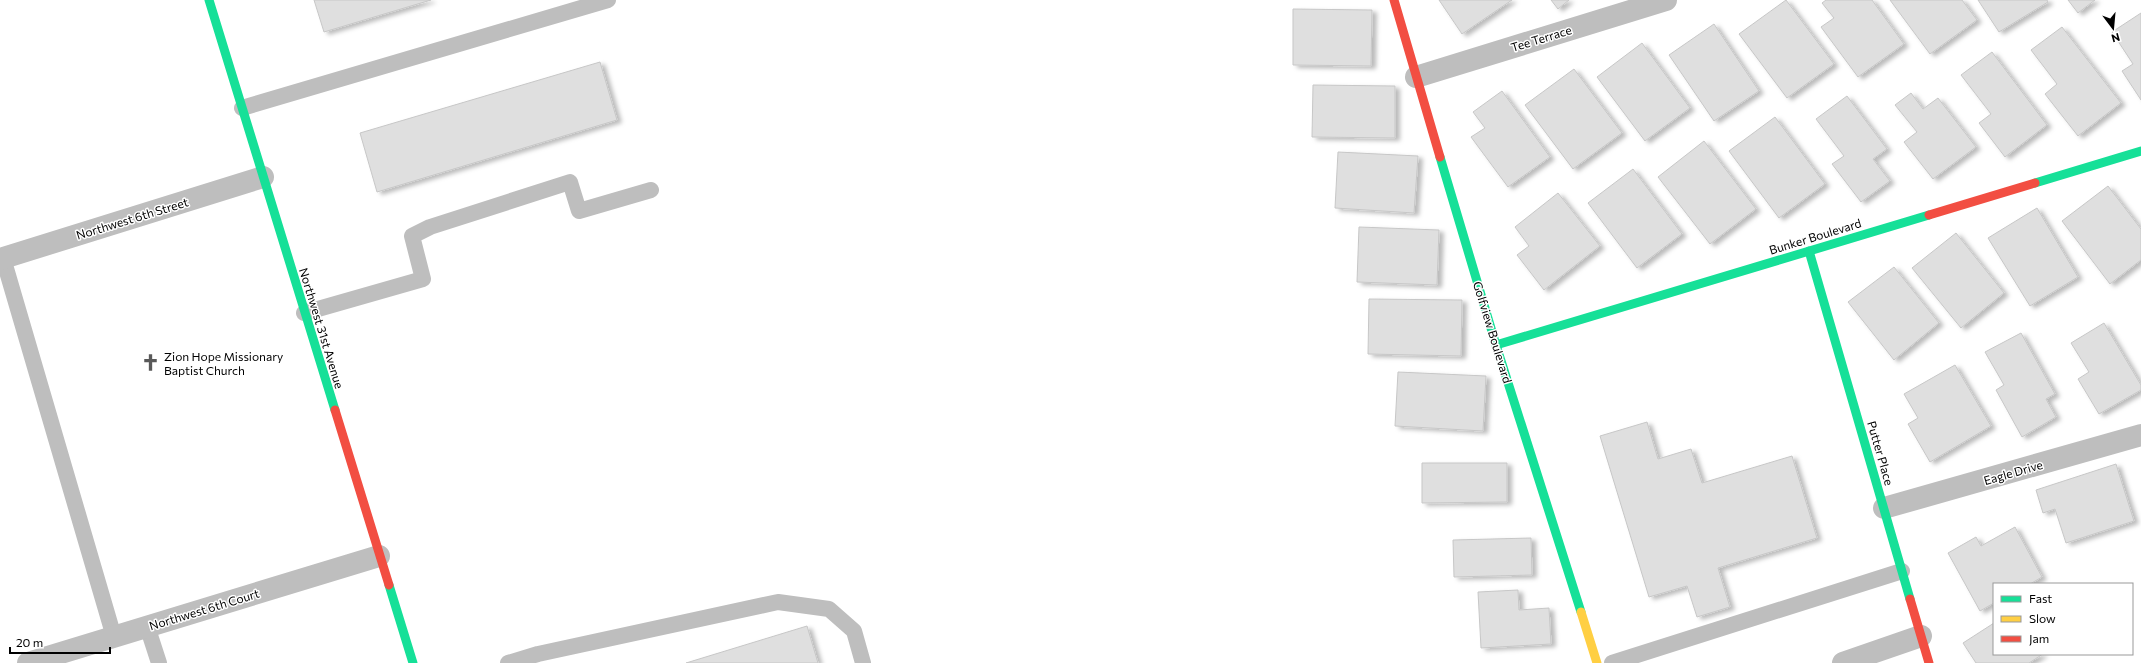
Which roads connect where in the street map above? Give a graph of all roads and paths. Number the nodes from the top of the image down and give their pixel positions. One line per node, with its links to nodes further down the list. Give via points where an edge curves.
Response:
1 (209, 0): 6 (street, Northwest 31st Avenue)
2 (608, 0): 6 (lane)
3 (1394, 0): 5 (street, Golfview Boulevard)
4 (1666, 0): 5 (street, Tee Terrace)
5 (1416, 77): 13 (street, Golfview Boulevard)
6 (242, 108): 8 (street, Northwest 31st Avenue)
7 (2141, 151): 10 (street, Bunker Boulevard)
8 (263, 177): 11 (street, Northwest 6th Street); 12 (street, Northwest 31st Avenue)
9 (651, 190): 12 (lane, via 579,211 570,182 430,227 412,236 423,279)
10 (1809, 251): 13 (street, Bunker Boulevard); 15 (street, Putter Place)
11 (1, 258): 20 (lane)
12 (304, 313): 16 (street, Northwest 31st Avenue)
13 (1496, 345): 27 (street, Golfview Boulevard)
14 (2141, 435): 15 (street, Eagle Drive)
15 (1884, 508): 17 (street, Putter Place)
16 (379, 556): 18 (street, Northwest 6th Court); 24 (street, Northwest 31st Avenue)
17 (1902, 571): 19 (street, Putter Place); 28 (lane)
18 (148, 626): 20 (street, Northwest 6th Court); 23 (lane)
19 (1921, 636): 29 (street); 30 (street, Putter Place)
20 (114, 637): 22 (street, Northwest 6th Court)
21 (539, 658): 25 (lane); 26 (lane, via 778,602 828,608 854,631)
22 (28, 663)
23 (159, 663)
24 (413, 663)
25 (508, 663)
26 (863, 663)
27 (1597, 663)
28 (1612, 663)
29 (1842, 663)
30 (1929, 663)

